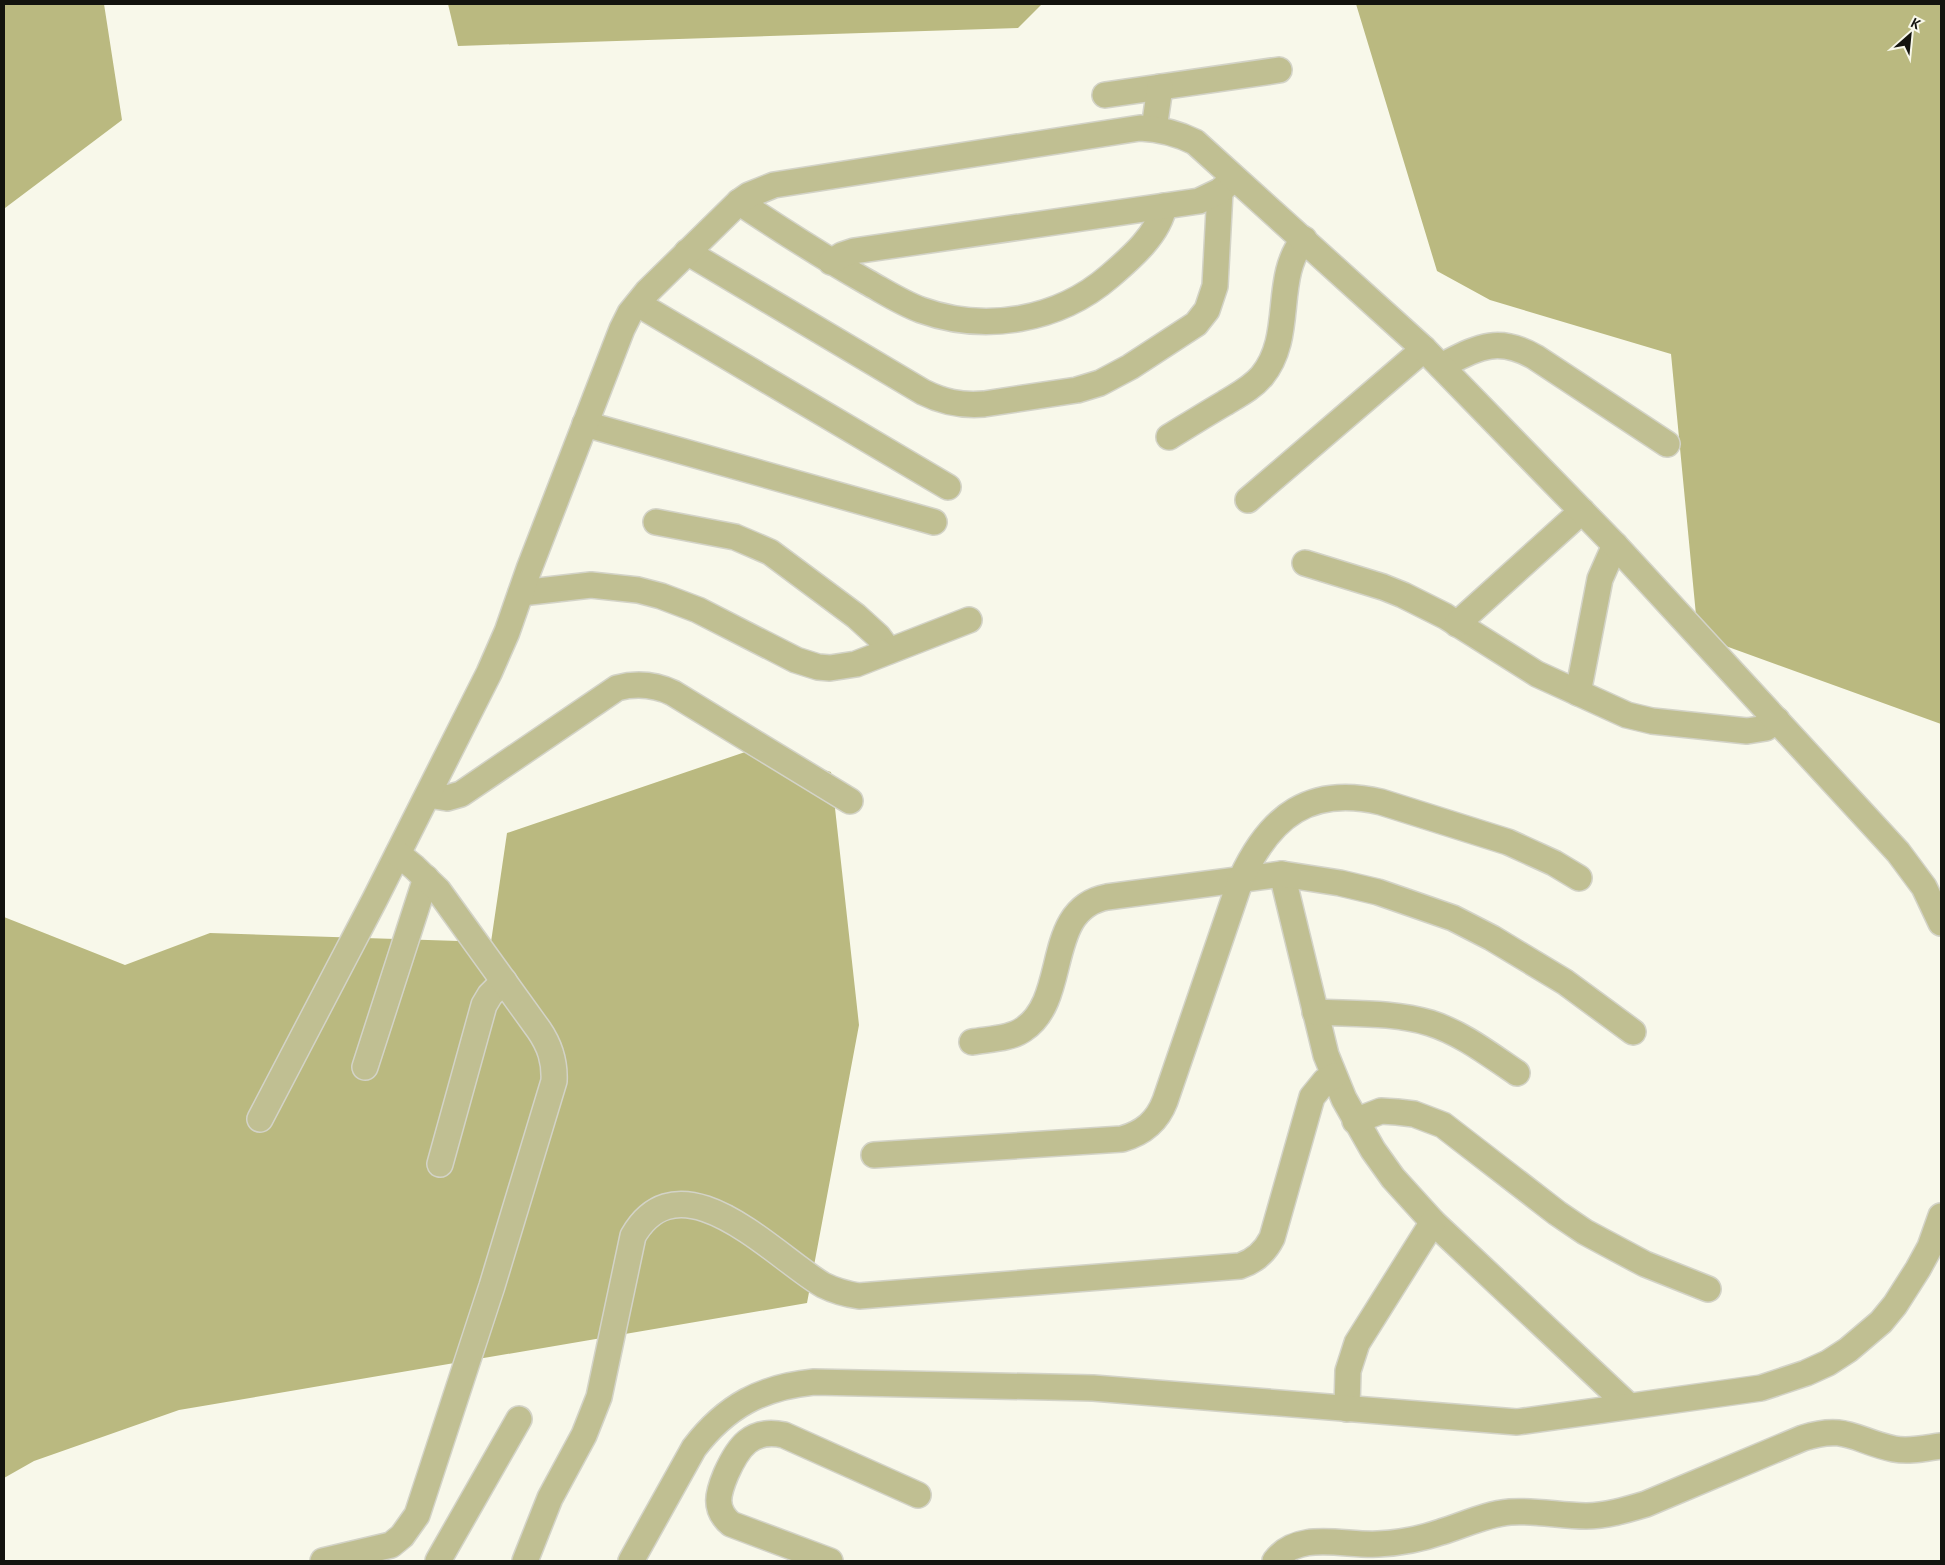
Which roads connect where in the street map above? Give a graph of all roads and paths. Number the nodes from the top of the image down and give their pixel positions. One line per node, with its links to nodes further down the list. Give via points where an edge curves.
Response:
1 (1279, 70): 2 (street)
2 (1160, 87): 3 (street); 4 (street)
3 (1106, 95)
4 (1154, 129): 5 (street, via 1195,142); 6 (street, via 1140,128 787,182 761,189)
5 (1227, 184): 7 (street, via 1199,201); 8 (street); 9 (street, via 1215,286 1207,310 1196,324 1100,383 1077,390 984,404 946,402 928,395)
6 (739, 202): 9 (street); 10 (street)
7 (1164, 206): 10 (street, via 854,251); 10 (street, via 1157,226 1101,284 1070,303 1019,319 978,321 931,313 907,304)
8 (1304, 239): 12 (street); 14 (street, via 1288,270 1280,336 1269,366 1253,385)
9 (687, 252): 11 (street)
10 (831, 262)
11 (638, 304): 13 (street, via 622,329); 16 (street)
12 (1432, 357): 15 (street, via 1495,345 1516,348); 17 (street); 18 (street)
13 (585, 424): 20 (street); 23 (street)
14 (1169, 437)
15 (1667, 444)
16 (948, 487)
17 (1248, 500)
18 (1582, 511): 21 (street); 25 (street)
19 (656, 522): 26 (street, via 722,533 770,552 856,616)
20 (934, 522)
21 (1615, 545): 27 (street, via 1600,579); 28 (street)
22 (1304, 563): 25 (street, via 1383,587)
23 (521, 593): 26 (street, via 591,584 661,596 698,610 796,660 818,667 843,667); 29 (street, via 489,673)
24 (968, 620): 26 (street)
25 (1457, 624): 27 (street, via 1537,674)
26 (889, 651)
27 (1578, 693): 28 (street, via 1616,711 1652,721 1747,731 1766,728)
28 (1777, 720): 36 (street, via 1898,852)
29 (428, 795): 30 (street, via 447,798 461,794 616,688 644,684 673,693); 31 (street)
30 (850, 802)
31 (398, 854): 33 (street); 45 (street)
32 (1282, 874): 35 (street); 39 (street); 40 (street, via 1340,882 1453,918 1537,964)
33 (426, 878): 38 (street); 42 (street)
34 (1579, 878): 35 (street, via 1487,834 1381,802 1351,797 1324,799 1299,807 1264,839)
35 (1241, 879): 41 (street, via 1088,903 1071,921 1046,1000 1037,1017 1017,1033); 47 (street, via 1161,1110 1150,1125 1122,1139)
36 (1932, 883): 37 (street)
37 (1941, 923)
38 (504, 981): 48 (street, via 484,1005); 58 (street, via 546,1039 554,1061 554,1081 492,1286 422,1505 414,1520 391,1545)
39 (1315, 1012): 43 (street, via 1394,1016 1430,1023); 44 (street)
40 (1633, 1032)
41 (972, 1042)
42 (365, 1067)
43 (1517, 1072)
44 (1334, 1076): 46 (street); 60 (street, via 1312,1097 1272,1238 1261,1255 1240,1266 859,1296 821,1284 714,1211 674,1205 651,1214 633,1236 600,1397 592,1419 550,1498)
45 (260, 1119)
46 (1355, 1121): 50 (street, via 1393,1178); 51 (street, via 1381,1111 1414,1114 1443,1125 1585,1232 1645,1264)
47 (874, 1155)
48 (440, 1164)
49 (1941, 1216): 52 (street, via 1930,1247 1895,1305 1865,1336 1828,1363 1806,1374 1761,1388)
50 (1433, 1222): 52 (street); 53 (street, via 1357,1343 1348,1371)
51 (1708, 1289)
52 (1629, 1406): 53 (street, via 1517,1422)
53 (1347, 1409): 61 (street, via 1093,1388 814,1382 779,1388 762,1393 731,1410 705,1434)
54 (519, 1419): 59 (street)
55 (1941, 1446): 63 (street, via 1908,1450 1847,1433 1823,1433 1803,1438 1624,1510 1587,1516 1500,1513 1400,1542 1303,1543 1284,1552)
56 (918, 1494): 57 (street, via 784,1435 768,1433 752,1438 734,1456 719,1492 718,1507 730,1524)
57 (800, 1556): 62 (street)
58 (322, 1561)
59 (438, 1561)
60 (524, 1561)
61 (631, 1561)
62 (830, 1561)
63 (1275, 1561)

